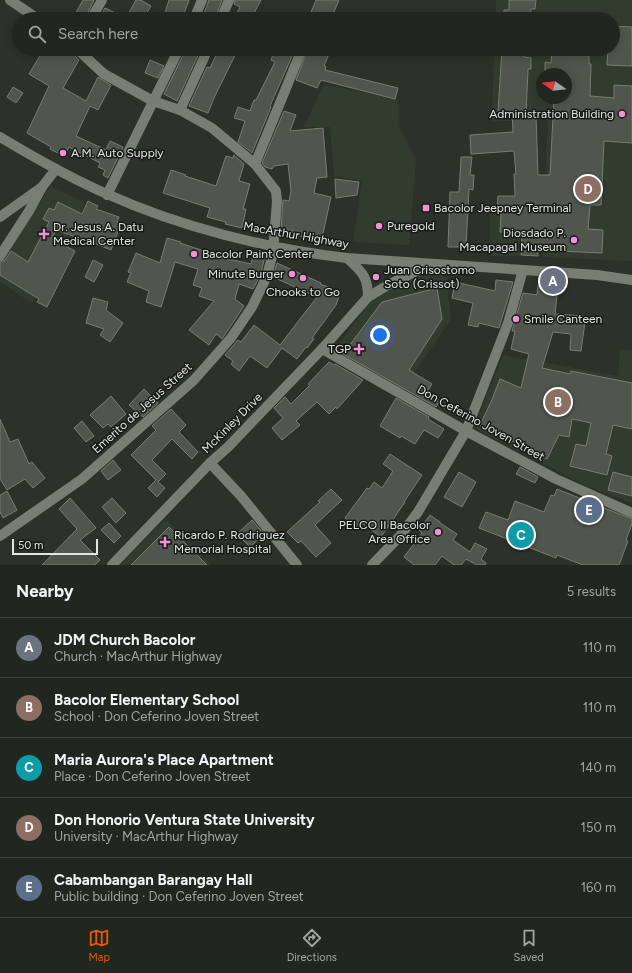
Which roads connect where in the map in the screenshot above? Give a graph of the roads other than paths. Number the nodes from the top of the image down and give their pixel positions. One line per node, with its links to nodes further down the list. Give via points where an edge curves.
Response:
1 (10, 0): 5 (street)
2 (102, 0): 6 (street)
3 (202, 0): 7 (street)
4 (229, 0): 8 (street)
5 (28, 12)
6 (95, 12)
7 (197, 12)
8 (224, 12)
9 (85, 56): 13 (street, Emerito de Jesus Street, via 104,74)
10 (176, 56): 13 (street)
11 (205, 56): 14 (street)
12 (299, 56): 16 (street)
13 (153, 101): 14 (street, Emerito de Jesus Street); 19 (street)
14 (180, 110): 16 (street, Emerito de Jesus Street, via 212,128)
15 (0, 137): 17 (street, MacArthur Highway)
16 (255, 164): 21 (street, Emerito de Jesus Street, via 276,191)
17 (56, 170): 18 (street); 19 (street, MacArthur Highway)
18 (42, 187): 20 (street); 22 (street)
19 (107, 195): 21 (street, MacArthur Highway, via 186,224)
20 (0, 217)
21 (274, 246): 23 (street, MacArthur Highway); 32 (street, Emerito de Jesus Street, via 267,276 252,307 232,338 194,380 82,479)
22 (0, 256)
23 (347, 258): 24 (street, MacArthur Highway); 27 (street, via 364,275)
24 (431, 265): 25 (street, MacArthur Highway); 27 (street, McKinley Drive)
25 (523, 270): 26 (street, MacArthur Highway); 29 (street, via 508,322)
26 (632, 280)
27 (368, 297): 28 (street, McKinley Drive)
28 (322, 349): 29 (street, Don Ceferino Joven Street); 30 (street, McKinley Drive)
29 (466, 431): 31 (street, Don Ceferino Joven Street, via 556,479); 35 (street, via 418,512 400,536)
30 (210, 464): 33 (street, McKinley Drive); 34 (street, via 241,496)
31 (632, 513)
32 (0, 536)
33 (112, 565)
34 (297, 565)
35 (372, 565)

